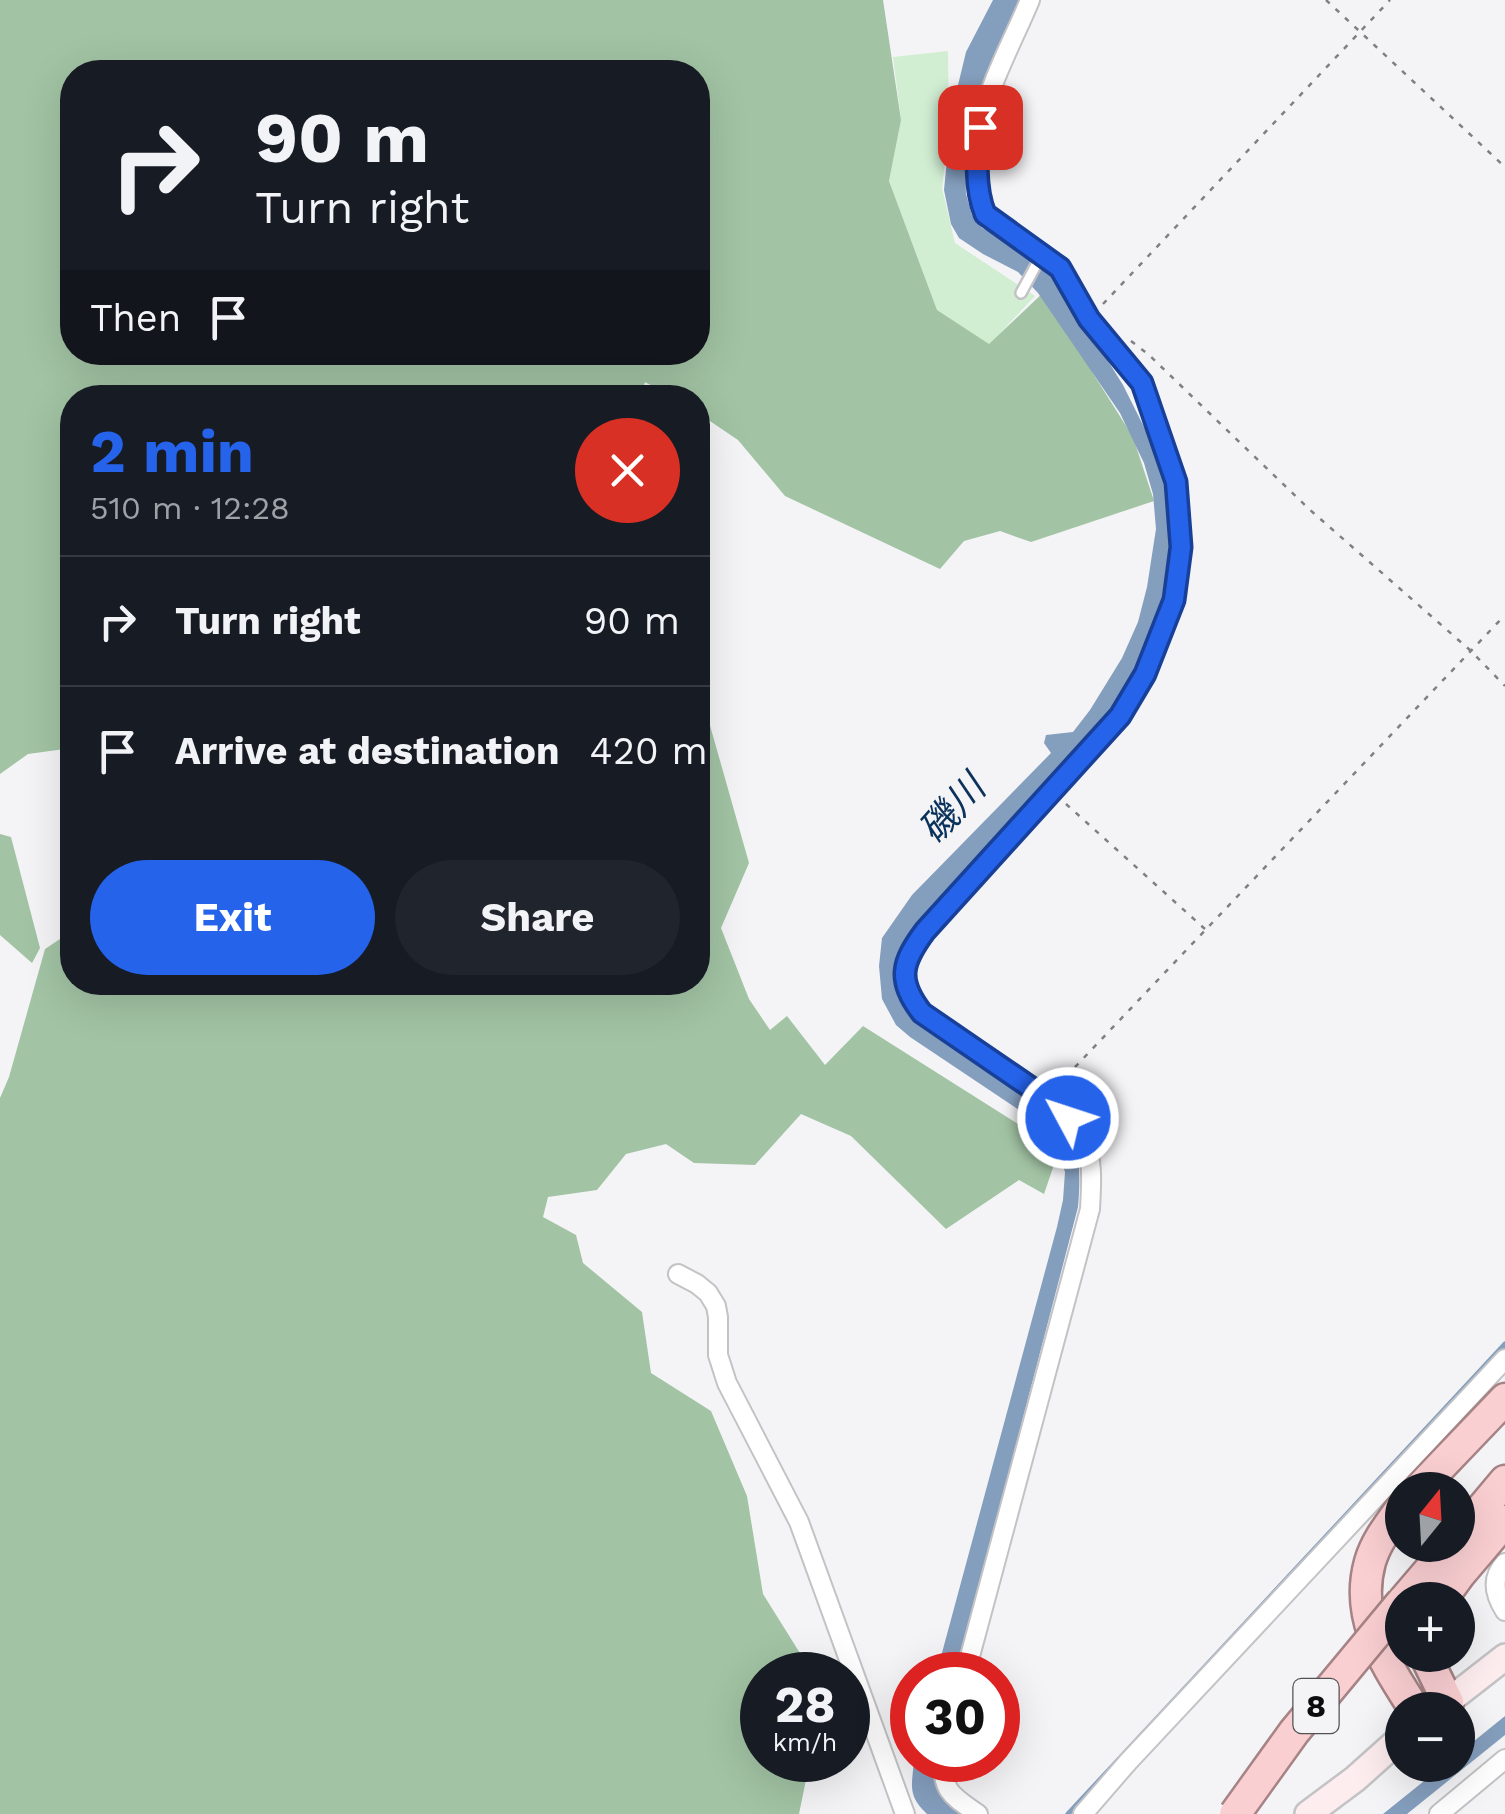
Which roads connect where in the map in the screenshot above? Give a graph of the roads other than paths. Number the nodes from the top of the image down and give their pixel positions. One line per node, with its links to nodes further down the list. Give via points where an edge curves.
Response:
1 (1030, 0): 2 (street, via 980,127 977,178 985,214)
2 (1041, 256): 3 (lane); 16 (street, via 1060,268 1089,319 1142,383 1176,482 1181,547 1174,600 1120,716 925,931 909,952 904,978 922,1013 1068,1118 1089,1158 1090,1209)
3 (1022, 290)
4 (678, 1274): 23 (street, via 708,1292 716,1306 726,1383 798,1522)
5 (1505, 1359): 25 (street)
6 (1505, 1399): 7 (highway)
7 (1435, 1472)
8 (1505, 1481): 9 (highway)
9 (1475, 1517)
10 (1505, 1521): 13 (highway, 8, via 1460,1574)
11 (1385, 1532): 18 (highway, 8, via 1371,1559 1367,1612 1381,1656)
12 (1505, 1563): 14 (street, via 1495,1582)
13 (1444, 1582)
14 (1505, 1611)
15 (1385, 1624): 26 (highway, 8, bridge)
16 (971, 1652)
17 (1505, 1657): 19 (main road)
18 (1404, 1692)
19 (1461, 1692)
20 (1385, 1752): 27 (main road)
21 (1505, 1760): 28 (street)
22 (945, 1782): 24 (street)
23 (905, 1814)
24 (978, 1814)
25 (1083, 1814)
26 (1235, 1814)
27 (1308, 1814)
28 (1439, 1814)

